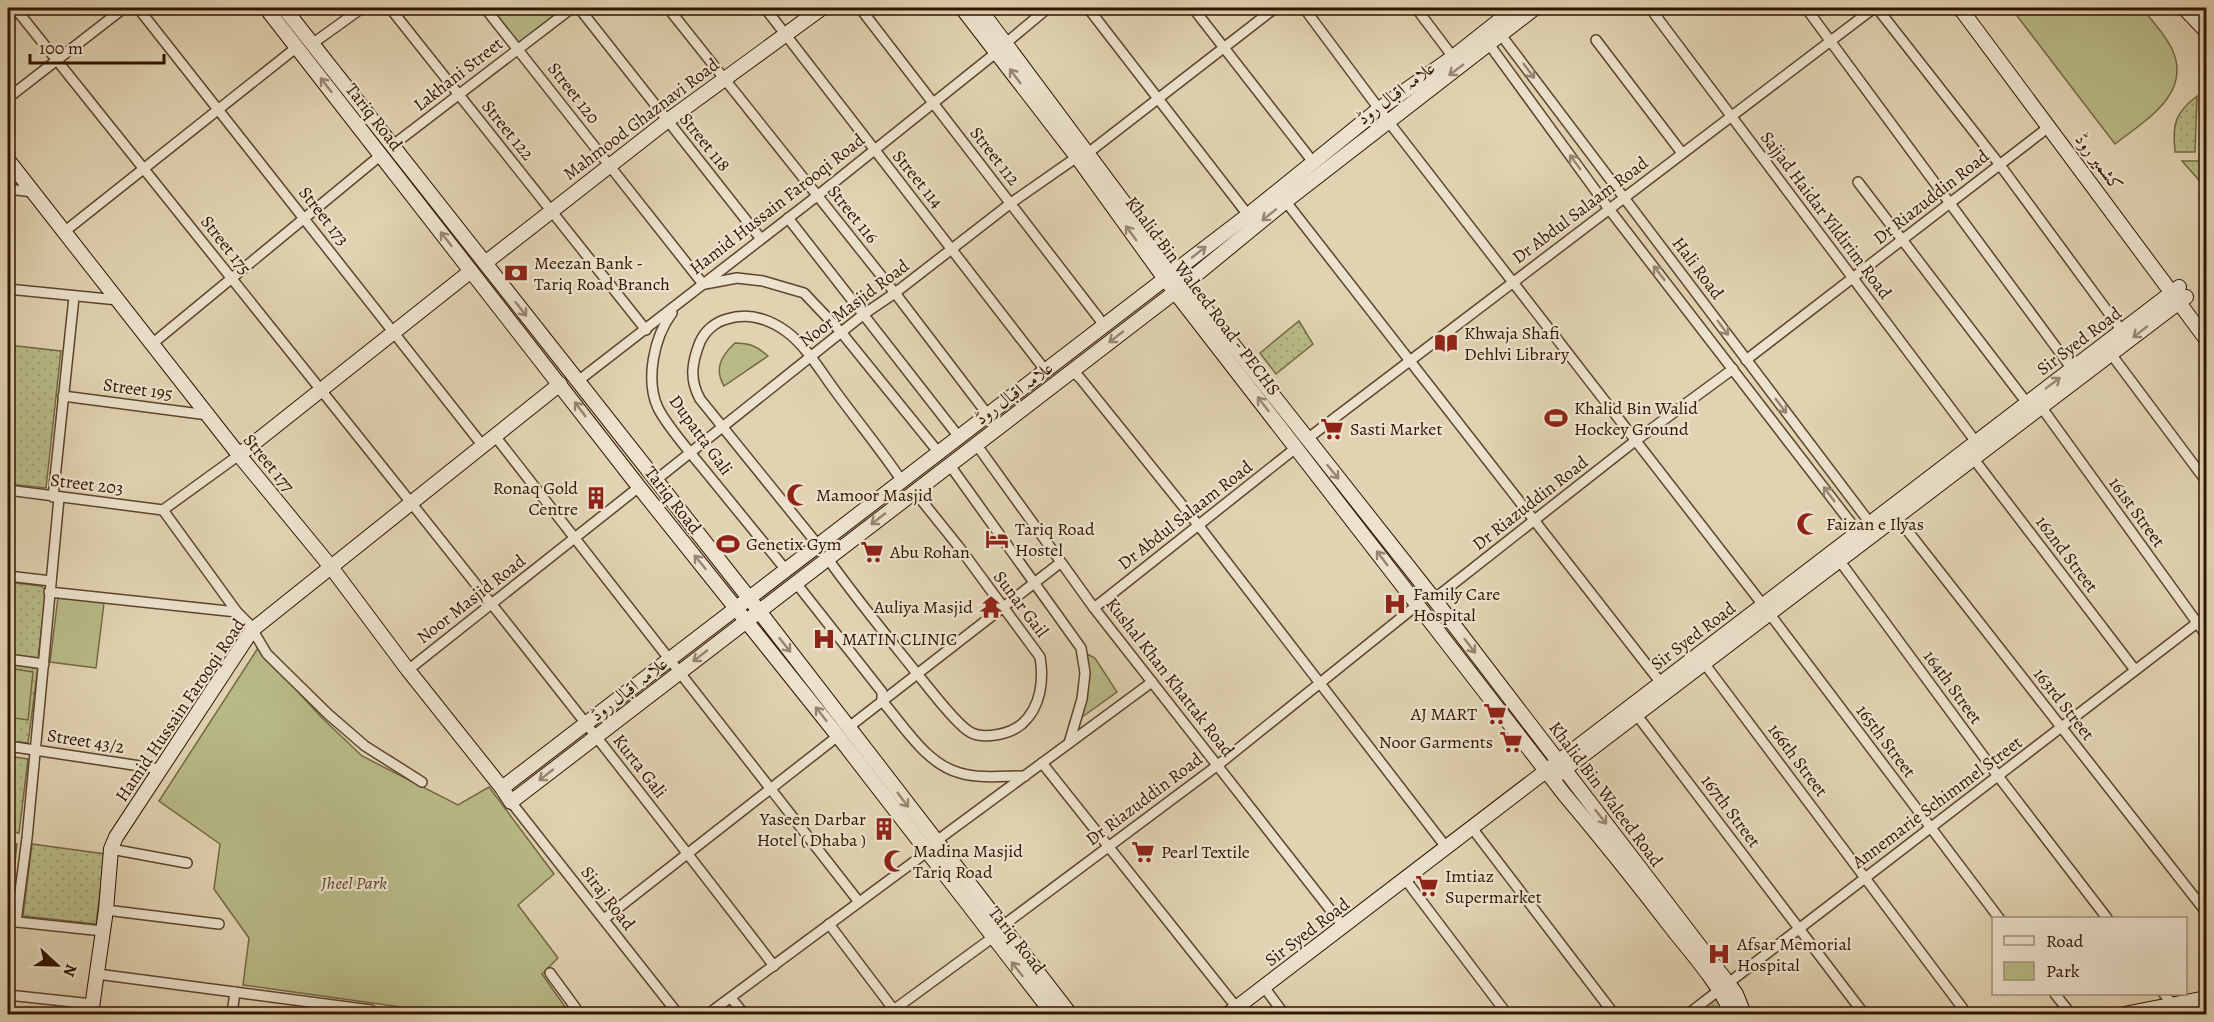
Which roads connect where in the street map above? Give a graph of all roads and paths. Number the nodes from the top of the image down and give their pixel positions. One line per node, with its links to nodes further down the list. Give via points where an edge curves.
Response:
1 (15, 8): 43 (street, Street 175)
2 (124, 8): 43 (street)
3 (138, 8): 49 (street, Street 173)
4 (266, 8): 38 (main road, Tariq Road)
5 (284, 8): 37 (main road, Tariq Road)
6 (362, 8): 37 (street)
7 (390, 8): 45 (street, Street 122)
8 (485, 8): 41 (street, Street 120)
9 (572, 8): 41 (street, Lakhani Street)
10 (579, 8): 52 (street, Street 118)
11 (668, 8): 44 (street, Street 116)
12 (765, 8): 33 (street, Street 114)
13 (822, 8): 33 (main road, Mahmood Ghaznavi Road)
14 (860, 8): 48 (street, Street 112)
15 (962, 8): 40 (main road, Khalid Bin Waleed Road - PECHS)
16 (979, 8): 40 (main road, Khalid Bin Waleed Road - PECHS)
17 (1048, 8): 40 (street, Hamid Hussain Farooqi Road)
18 (1088, 8): 47 (street)
19 (1193, 8): 39 (street)
20 (1275, 8): 39 (street, Noor Masjid Road)
21 (1304, 8): 50 (street, 165th Street)
22 (1416, 8): 42 (street)
23 (1515, 8): 31 (main road, علامہ اقبال روڈ)
24 (1535, 8): 31 (main road, علامہ اقبال روڈ)
25 (1650, 8): 51 (street, Sajjad Haidar Yildirim Road)
26 (1806, 8): 36 (street)
27 (1875, 8): 36 (street, Dr Abdul Salaam Road); 62 (street)
28 (1960, 8): 54 (main road, کشمیر روڈ)
29 (1971, 8): 92 (main road, کشمیر روڈ)
30 (2184, 8): 32 (main road)
31 (1497, 29): 34 (main road, علامہ اقبال روڈ); 70 (street, Hali Road, one-way to 70)
32 (2206, 31)
33 (788, 34): 44 (main road, Mahmood Ghaznavi Road); 56 (street, Street 114)
34 (1485, 39): 42 (main road, علامہ اقبال روڈ); 53 (main road, علامہ اقبال روڈ, one-way to 53); 73 (street, Hali Road, one-way to 34)
35 (1596, 40): 57 (street)
36 (1831, 40): 51 (street, Dr Abdul Salaam Road); 72 (street)
37 (312, 44): 55 (main road, Tariq Road)
38 (297, 47): 49 (street); 58 (main road, Tariq Road, one-way to 38)
39 (1223, 47): 47 (street, Noor Masjid Road); 61 (street)
40 (1001, 48): 48 (street, Hamid Hussain Farooqi Road); 59 (main road, Khalid Bin Waleed Road - PECHS)
41 (518, 49): 45 (street, Lakhani Street); 63 (street, Street 120)
42 (1453, 57): 50 (main road, علامہ اقبال روڈ)
43 (57, 60): 46 (street); 64 (street, Street 175)
44 (724, 78): 52 (main road, Mahmood Ghaznavi Road); 68 (street, Street 116)
45 (458, 95): 55 (street, Lakhani Street); 74 (street, Street 122)
46 (8, 98)
47 (1158, 98): 59 (street, Noor Masjid Road); 75 (street)
48 (933, 104): 56 (street, Hamid Hussain Farooqi Road); 71 (street, Street 112)
49 (218, 109): 64 (street); 76 (street, Street 173)
50 (1378, 109): 53 (street, 165th Street); 61 (main road, علامہ اقبال روڈ)
51 (1732, 116): 57 (street, Dr Abdul Salaam Road); 86 (street, Sajjad Haidar Yildirim Road)
52 (667, 121): 63 (main road, Mahmood Ghaznavi Road); 79 (street, Street 118)
53 (1388, 121): 69 (main road, علامہ اقبال روڈ); 87 (street, 165th Street)
54 (2050, 126): 62 (street, Dr Riazuddin Road); 92 (main road, کشمیر روڈ)
55 (393, 146): 82 (main road, Tariq Road)
56 (875, 151): 68 (street, Hamid Hussain Farooqi Road); 81 (street, Street 114)
57 (1682, 153): 70 (street, Dr Abdul Salaam Road)
58 (381, 155): 76 (street); 83 (main road, Tariq Road, one-way to 58)
59 (1082, 155): 71 (street, Noor Masjid Road); 84 (main road, Khalid Bin Waleed Road - PECHS)
60 (8, 160): 67 (main road, Street 177)
61 (1313, 162): 69 (main road, علامہ اقبال روڈ)
62 (2000, 165): 72 (street, Dr Riazuddin Road); 100 (street)
63 (609, 166): 74 (main road, Mahmood Ghaznavi Road); 88 (street, Street 120)
64 (144, 168): 78 (street); 85 (street, Street 175)
65 (1858, 182): 80 (street)
66 (8, 189): 67 (street)
67 (33, 192): 78 (main road, Street 177)
68 (817, 196): 77 (street, Hamid Hussain Farooqi Road); 91 (street, Street 116)
69 (1282, 196): 75 (main road, علامہ اقبال روڈ); 89 (main road, علامہ اقبال روڈ, one-way to 89); 110 (street)
70 (1624, 198): 73 (street, Dr Abdul Salaam Road); 105 (street, Hali Road, one-way to 105)
71 (1011, 203): 81 (street, Noor Masjid Road); 98 (street, Street 112)
72 (1949, 204): 80 (street, Dr Riazuddin Road); 112 (street)
73 (1609, 209): 87 (street, Dr Abdul Salaam Road); 108 (street, Hali Road, one-way to 73)
74 (551, 211): 82 (main road, Mahmood Ghaznavi Road); 99 (street, Street 122)
75 (1248, 215): 84 (main road, علامہ اقبال روڈ, one-way to 75)
76 (305, 218): 85 (street); 101 (street, Street 173)
77 (788, 218): 79 (street, Hamid Hussain Farooqi Road); 96 (street)
78 (64, 232): 94 (main road, Street 177)
79 (761, 239): 88 (street, Hamid Hussain Farooqi Road)
80 (1902, 240): 86 (street, Dr Riazuddin Road); 120 (street)
81 (953, 248): 91 (street, Noor Masjid Road); 113 (street, Street 114)
82 (485, 262): 116 (main road, Tariq Road, one-way to 116)
83 (471, 272): 101 (main road); 117 (main road, Tariq Road)
84 (1170, 275): 89 (main road, Khalid Bin Waleed Road - PECHS); 98 (main road, علامہ اقبال روڈ)
85 (232, 278): 104 (street); 118 (street, Street 175)
86 (1853, 279): 111 (street, Dr Riazuddin Road); 129 (street, Sajjad Haidar Yildirim Road)
87 (1513, 282): 110 (street, Dr Abdul Salaam Road); 128 (street, 165th Street)
88 (703, 284): 95 (street, Hamid Hussain Farooqi Road); 102 (street, via 737,278 790,287 804,293)
89 (1180, 288): 114 (main road, علامہ اقبال روڈ, one-way to 114); 130 (main road, Khalid Bin Waleed Road - PECHS)
90 (8, 289): 93 (street)
91 (895, 293): 96 (street, Noor Masjid Road); 122 (street, Street 116)
92 (2179, 294): 97 (main road, کشمیر روڈ); 100 (main road, Sir Syed Road); 103 (main road, کشمیر روڈ); 106 (main road, Sir Syed Road, one-way to 106)
93 (74, 297): 94 (street); 119 (street)
94 (118, 300): 104 (main road, Street 177)
95 (680, 302): 99 (street, Hamid Hussain Farooqi Road); 133 (street, Dupatta Gali, via 658,342 652,388 658,409)
96 (864, 314): 102 (street, Noor Masjid Road); 127 (street)
97 (2206, 324)
98 (1104, 325): 113 (main road, علامہ اقبال روڈ)
99 (646, 330): 116 (street, Hamid Hussain Farooqi Road)
100 (2122, 331): 109 (main road, Sir Syed Road)
101 (394, 332): 118 (main road); 132 (street, Street 173)
102 (841, 332): 107 (street, Noor Masjid Road); 134 (street)
103 (2206, 339)
104 (152, 344): 123 (main road, Street 177)
105 (1740, 351): 108 (street); 111 (street, Hali Road)
106 (2111, 354): 109 (main road, Sir Syed Road); 140 (street)
107 (810, 357): 124 (street, Noor Masjid Road); 124 (street, via 788,333 763,319 745,315 718,322 702,338 692,376 700,399); 139 (street)
108 (1726, 360): 115 (street, Hali Road)
109 (2094, 360): 112 (main road, Sir Syed Road); 121 (main road, Sir Syed Road)
110 (1410, 361): 130 (street, Dr Abdul Salaam Road); 148 (street)
111 (1748, 362): 115 (street, Dr Riazuddin Road); 150 (street, Hali Road, one-way to 150)
112 (2072, 369): 120 (main road, Sir Syed Road, one-way to 112)
113 (1045, 370): 122 (main road, علامہ اقبال روڈ)
114 (1072, 371): 131 (main road, علامہ اقبال روڈ); 149 (street)
115 (1735, 371): 128 (street, Dr Riazuddin Road); 151 (street, Hali Road, one-way to 115)
116 (578, 381): 138 (main road, Tariq Road)
117 (560, 384): 126 (main road, Hamid Hussain Farooqi Road); 141 (main road, Tariq Road, one-way to 117)
118 (321, 390): 135 (main road); 145 (street, Street 175)
119 (63, 396): 123 (street, Street 195); 144 (street)
120 (2027, 403): 125 (main road, Sir Syed Road)
121 (2042, 408): 125 (main road, Sir Syed Road); 176 (street, 161st Street)
122 (988, 415): 127 (main road, علامہ اقبال روڈ)
123 (208, 416): 135 (main road, Street 177)
124 (723, 426): 133 (street, Noor Masjid Road); 153 (street)
125 (1997, 433): 129 (main road, Sir Syed Road); 136 (main road, Sir Syed Road)
126 (495, 436): 132 (main road, Hamid Hussain Farooqi Road); 152 (street)
127 (959, 437): 134 (main road, علامہ اقبال روڈ)
128 (1635, 441): 148 (street, Dr Riazuddin Road); 171 (street, 165th Street)
129 (1976, 442): 150 (main road, Sir Syed Road)
130 (1302, 443): 149 (street, Dr Abdul Salaam Road); 165 (main road, Khalid Bin Waleed Road - PECHS, one-way to 165); 167 (main road, Khalid Bin Waleed Road - PECHS, one-way to 130)
131 (976, 444): 137 (main road, علامہ اقبال روڈ); 156 (street, Kushal Khan Khattak Road)
132 (483, 446): 145 (main road, Hamid Hussain Farooqi Road)
133 (689, 452): 138 (street, Noor Masjid Road); 158 (street, Dupatta Gali)
134 (939, 453): 139 (main road, علامہ اقبال روڈ)
135 (238, 455): 146 (street); 157 (main road, Street 177)
136 (1973, 458): 147 (main road, Sir Syed Road); 185 (street, 162nd Street)
137 (949, 464): 143 (main road, علامہ اقبال روڈ); 162 (street)
138 (656, 480): 164 (main road, Tariq Road)
139 (902, 481): 153 (main road, علامہ اقبال روڈ)
140 (2206, 481)
141 (639, 487): 152 (street, Noor Masjid Road); 169 (main road, Tariq Road, one-way to 141)
142 (8, 490): 144 (street, Street 203)
143 (914, 491): 154 (main road, علامہ اقبال روڈ, one-way to 154); 168 (street, Sunar Gail)
144 (56, 497): 146 (street, Street 203); 160 (street)
145 (411, 503): 157 (main road, Hamid Hussain Farooqi Road); 166 (street, Kurta Gali)
146 (163, 510): 173 (street)
147 (1896, 516): 150 (main road, Sir Syed Road); 195 (street, 163rd Street)
148 (1534, 521): 165 (street, Dr Riazuddin Road); 189 (street)
149 (1199, 525): 170 (street, Dr Abdul Salaam Road); 190 (street)
150 (1873, 527): 151 (main road, Sir Syed Road)
151 (1861, 536): 155 (main road, Sir Syed Road); 171 (main road, Sir Syed Road)
152 (576, 537): 166 (street, Noor Masjid Road); 181 (street)
153 (818, 545): 158 (main road, علامہ اقبال روڈ)
154 (828, 559): 161 (main road, علامہ اقبال روڈ); 187 (street, Sunar Gail)
155 (1839, 560): 171 (main road, Sir Syed Road); 207 (street, 164th Street)
156 (1060, 563): 162 (street); 170 (street, Kushal Khan Khattak Road)
157 (331, 567): 178 (main road, Hamid Hussain Farooqi Road); 184 (main road, Street 177)
158 (786, 570): 164 (main road, علامہ اقبال روڈ)
159 (8, 576): 160 (street)
160 (51, 581): 163 (street)
161 (796, 583): 172 (main road, علامہ اقبال روڈ); 192 (street, via 882,692)
162 (1035, 583): 168 (street); 198 (street, via 1081,648 1085,673 1082,699)
163 (50, 592): 173 (street); 183 (street)
164 (749, 598): 169 (main road, علامہ اقبال روڈ); 172 (main road, Tariq Road)
165 (1434, 599): 201 (main road, Khalid Bin Waleed Road, one-way to 201)
166 (491, 604): 184 (street, Noor Masjid Road); 194 (street, Kurta Gali)
167 (1417, 605): 190 (street, Dr Riazuddin Road); 205 (main road, Khalid Bin Waleed Road)
168 (1004, 606): 187 (street); 187 (street, Sunar Gail, via 1040,657 1042,671 1036,702 1020,725 998,734 982,736 969,732)
169 (736, 608): 175 (main road, Tariq Road); 181 (main road, علامہ اقبال روڈ)
170 (1094, 608): 188 (street, Kushal Khan Khattak Road)
171 (1766, 609): 177 (main road, Sir Syed Road); 214 (street, 165th Street)
172 (759, 611): 175 (main road, علامہ اقبال روڈ); 196 (main road, Tariq Road, one-way to 196)
173 (237, 612): 178 (street)
174 (2206, 616): 176 (street, Annemarie Schimmel Street)
175 (747, 621): 186 (main road, علامہ اقبال روڈ, one-way to 186); 196 (main road, Tariq Road, one-way to 175)
176 (2197, 623): 179 (street, 161st Street); 185 (street, Annemarie Schimmel Street)
177 (1746, 624): 182 (main road, Sir Syed Road); 189 (main road, Sir Syed Road)
178 (252, 630): 204 (main road, Hamid Hussain Farooqi Road); 208 (street, via 267,654 346,730)
179 (2206, 635)
180 (8, 659): 183 (street)
181 (670, 659): 186 (street); 194 (main road, علامہ اقبال روڈ)
182 (1704, 663): 191 (main road, Sir Syed Road); 222 (street, 166th Street)
183 (44, 664): 200 (street)
184 (408, 670): 210 (main road, Street 177)
185 (2135, 670): 195 (street, Annemarie Schimmel Street)
186 (680, 672): 197 (main road, علامہ اقبال روڈ); 211 (street)
187 (917, 674): 192 (street)
188 (1152, 682): 198 (street); 203 (street, Kushal Khan Khattak Road)
189 (1661, 683): 191 (main road, Sir Syed Road)
190 (1319, 684): 203 (street, Dr Riazuddin Road); 218 (street)
191 (1648, 699): 193 (main road, Sir Syed Road); 201 (main road, Sir Syed Road)
192 (882, 701): 196 (street); 206 (street, via 932,759 944,767 979,776)
193 (1636, 714): 201 (main road, Sir Syed Road); 234 (street, 167th Street)
194 (585, 724): 197 (street, Kurta Gali); 210 (main road, علامہ اقبال روڈ)
195 (2061, 727): 207 (street, Annemarie Schimmel Street); 226 (street, 163rd Street)
196 (843, 731): 211 (street); 216 (main road, Tariq Road)
197 (596, 737): 213 (main road, علامہ اقبال روڈ, one-way to 213); 220 (street, Kurta Gali)
198 (1069, 743): 202 (street)
199 (8, 746): 200 (street, Street 43/2)
200 (34, 749): 204 (street, Street 43/2); 230 (street, via 27,838)
201 (1559, 762): 205 (main road, Sir Syed Road); 209 (main road, Khalid Bin Waleed Road)
202 (1042, 763): 206 (street); 217 (street)
203 (1218, 765): 217 (street, Dr Riazuddin Road); 233 (street, Kushal Khan Khattak Road)
204 (160, 769): 219 (main road, Hamid Hussain Farooqi Road)
205 (1547, 771): 212 (main road, Khalid Bin Waleed Road); 215 (main road, Sir Syed Road)
206 (1025, 776): 216 (street)
207 (1998, 776): 214 (street, Annemarie Schimmel Street); 228 (street, 164th Street)
208 (422, 782)
209 (1576, 785): 212 (main road); 240 (main road, Khalid Bin Waleed Road, one-way to 240)
210 (502, 788): 213 (main road, Street 177)
211 (771, 788): 220 (street); 224 (street)
212 (1564, 794): 240 (main road, Khalid Bin Waleed Road)
213 (511, 802): 229 (street, Siraj Road)
214 (1930, 827): 222 (street, Annemarie Schimmel Street); 227 (street, 165th Street)
215 (1475, 831): 218 (main road, Sir Syed Road); 223 (main road, Sir Syed Road); 261 (street)
216 (931, 847): 224 (street); 236 (main road, Tariq Road)
217 (1109, 847): 236 (street, Dr Riazuddin Road); 249 (street)
218 (1446, 848): 223 (main road, Sir Syed Road)
219 (111, 849): 221 (street); 225 (main road, Hamid Hussain Farooqi Road)
220 (688, 853): 229 (street); 237 (street, Kurta Gali)
221 (187, 863)
222 (1866, 877): 234 (street, Annemarie Schimmel Street); 266 (street, 166th Street)
223 (1408, 883): 233 (main road, Sir Syed Road); 241 (main road, Sir Syed Road); 260 (street)
224 (859, 902): 232 (street)
225 (106, 910): 231 (street); 235 (main road, Hamid Hussain Farooqi Road)
226 (2206, 912)
227 (1998, 917)
228 (2106, 917)
229 (604, 919): 254 (street, Siraj Road)
230 (12, 922): 235 (street)
231 (219, 924)
232 (829, 924): 237 (street); 250 (street)
233 (1343, 926): 241 (main road, Sir Syed Road)
234 (1799, 927): 240 (street, Annemarie Schimmel Street); 265 (street, 167th Street)
235 (103, 932): 238 (main road, Hamid Hussain Farooqi Road)
236 (996, 933): 250 (street, Dr Riazuddin Road); 257 (main road, Tariq Road, one-way to 236); 258 (main road, Tariq Road)
237 (774, 966): 245 (street)
238 (97, 974): 242 (street); 248 (main road, Hamid Hussain Farooqi Road)
239 (550, 974): 253 (street)
240 (1723, 986): 262 (street, Annemarie Schimmel Street); 263 (main road, Khalid Bin Waleed Road); 264 (main road, Khalid Bin Waleed Road, via 1736,994)
241 (1266, 991): 249 (main road, Sir Syed Road); 259 (street)
242 (235, 992): 251 (street); 252 (street, via 370,1010)
243 (8, 994): 248 (street)
244 (2057, 995): 267 (street)
245 (731, 998): 255 (street); 256 (street)
246 (2169, 999): 247 (main road); 268 (main road)
247 (2206, 999)
248 (91, 1009)
249 (1236, 1012)
250 (893, 1013)
251 (232, 1014)
252 (370, 1014)
253 (580, 1014)
254 (678, 1014)
255 (708, 1014)
256 (744, 1014)
257 (1053, 1014)
258 (1070, 1014)
259 (1284, 1014)
260 (1507, 1014)
261 (1614, 1014)
262 (1688, 1014)
263 (1732, 1014)
264 (1744, 1014)
265 (1864, 1014)
266 (1967, 1014)
267 (2071, 1014)
268 (2124, 1014)

